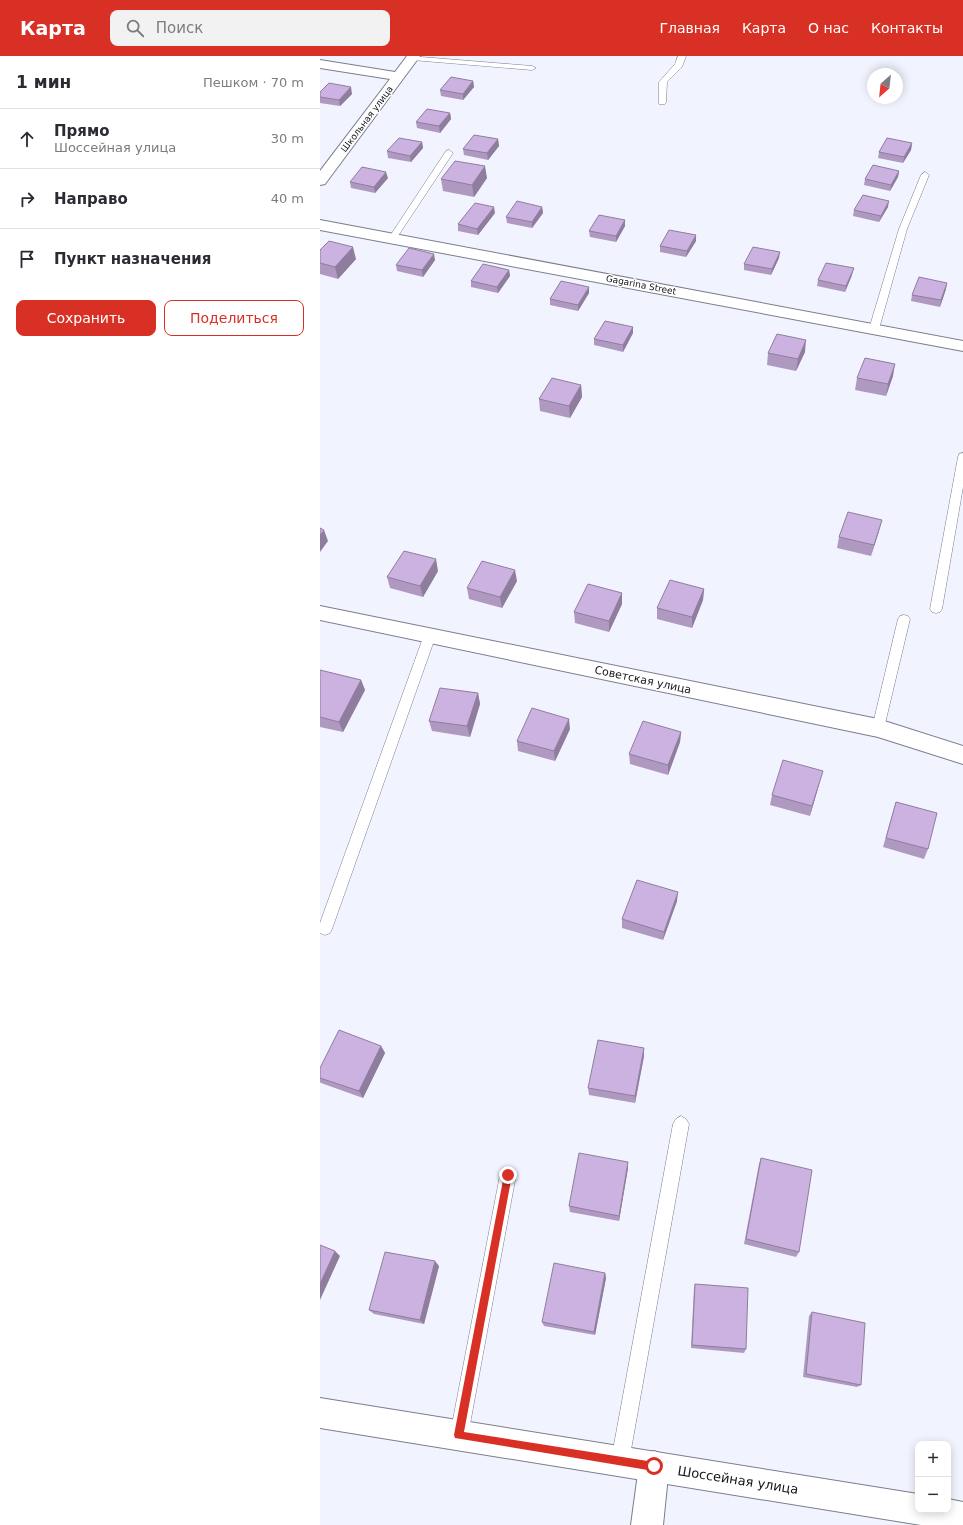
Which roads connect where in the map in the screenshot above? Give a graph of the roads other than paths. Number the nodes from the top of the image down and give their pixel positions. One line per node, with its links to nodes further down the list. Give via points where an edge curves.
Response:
1 (682, 56): 6 (lane, via 679,65 663,82)
2 (413, 57): 4 (lane); 5 (street, Школьная улица)
3 (320, 64): 5 (street)
4 (532, 68)
5 (399, 77): 9 (street, Школьная улица)
6 (662, 102)
7 (449, 153): 11 (lane)
8 (925, 175): 12 (lane, via 903,229)
9 (320, 181)
10 (320, 225): 11 (street, Gagarina Street)
11 (392, 239): 12 (street, Gagarina Street)
12 (874, 329): 13 (street, Gagarina Street)
13 (963, 346)
14 (963, 457): 15 (lane)
15 (936, 609)
16 (320, 613): 18 (street, Советская улица)
17 (904, 619): 19 (lane)
18 (430, 635): 19 (street, Советская улица); 21 (lane)
19 (878, 728): 20 (street, Советская улица)
20 (963, 754)
21 (325, 929)
22 (681, 1124): 26 (lane)
23 (508, 1175): 25 (lane)
24 (320, 1413): 25 (street, Шоссейная улица)
25 (459, 1435): 26 (street, Шоссейная улица)
26 (620, 1461): 27 (street, Шоссейная улица)
27 (654, 1466): 28 (street, Шоссейная улица); 31 (street)
28 (915, 1509)
29 (940, 1513): 30 (street)
30 (963, 1517)
31 (647, 1525)

